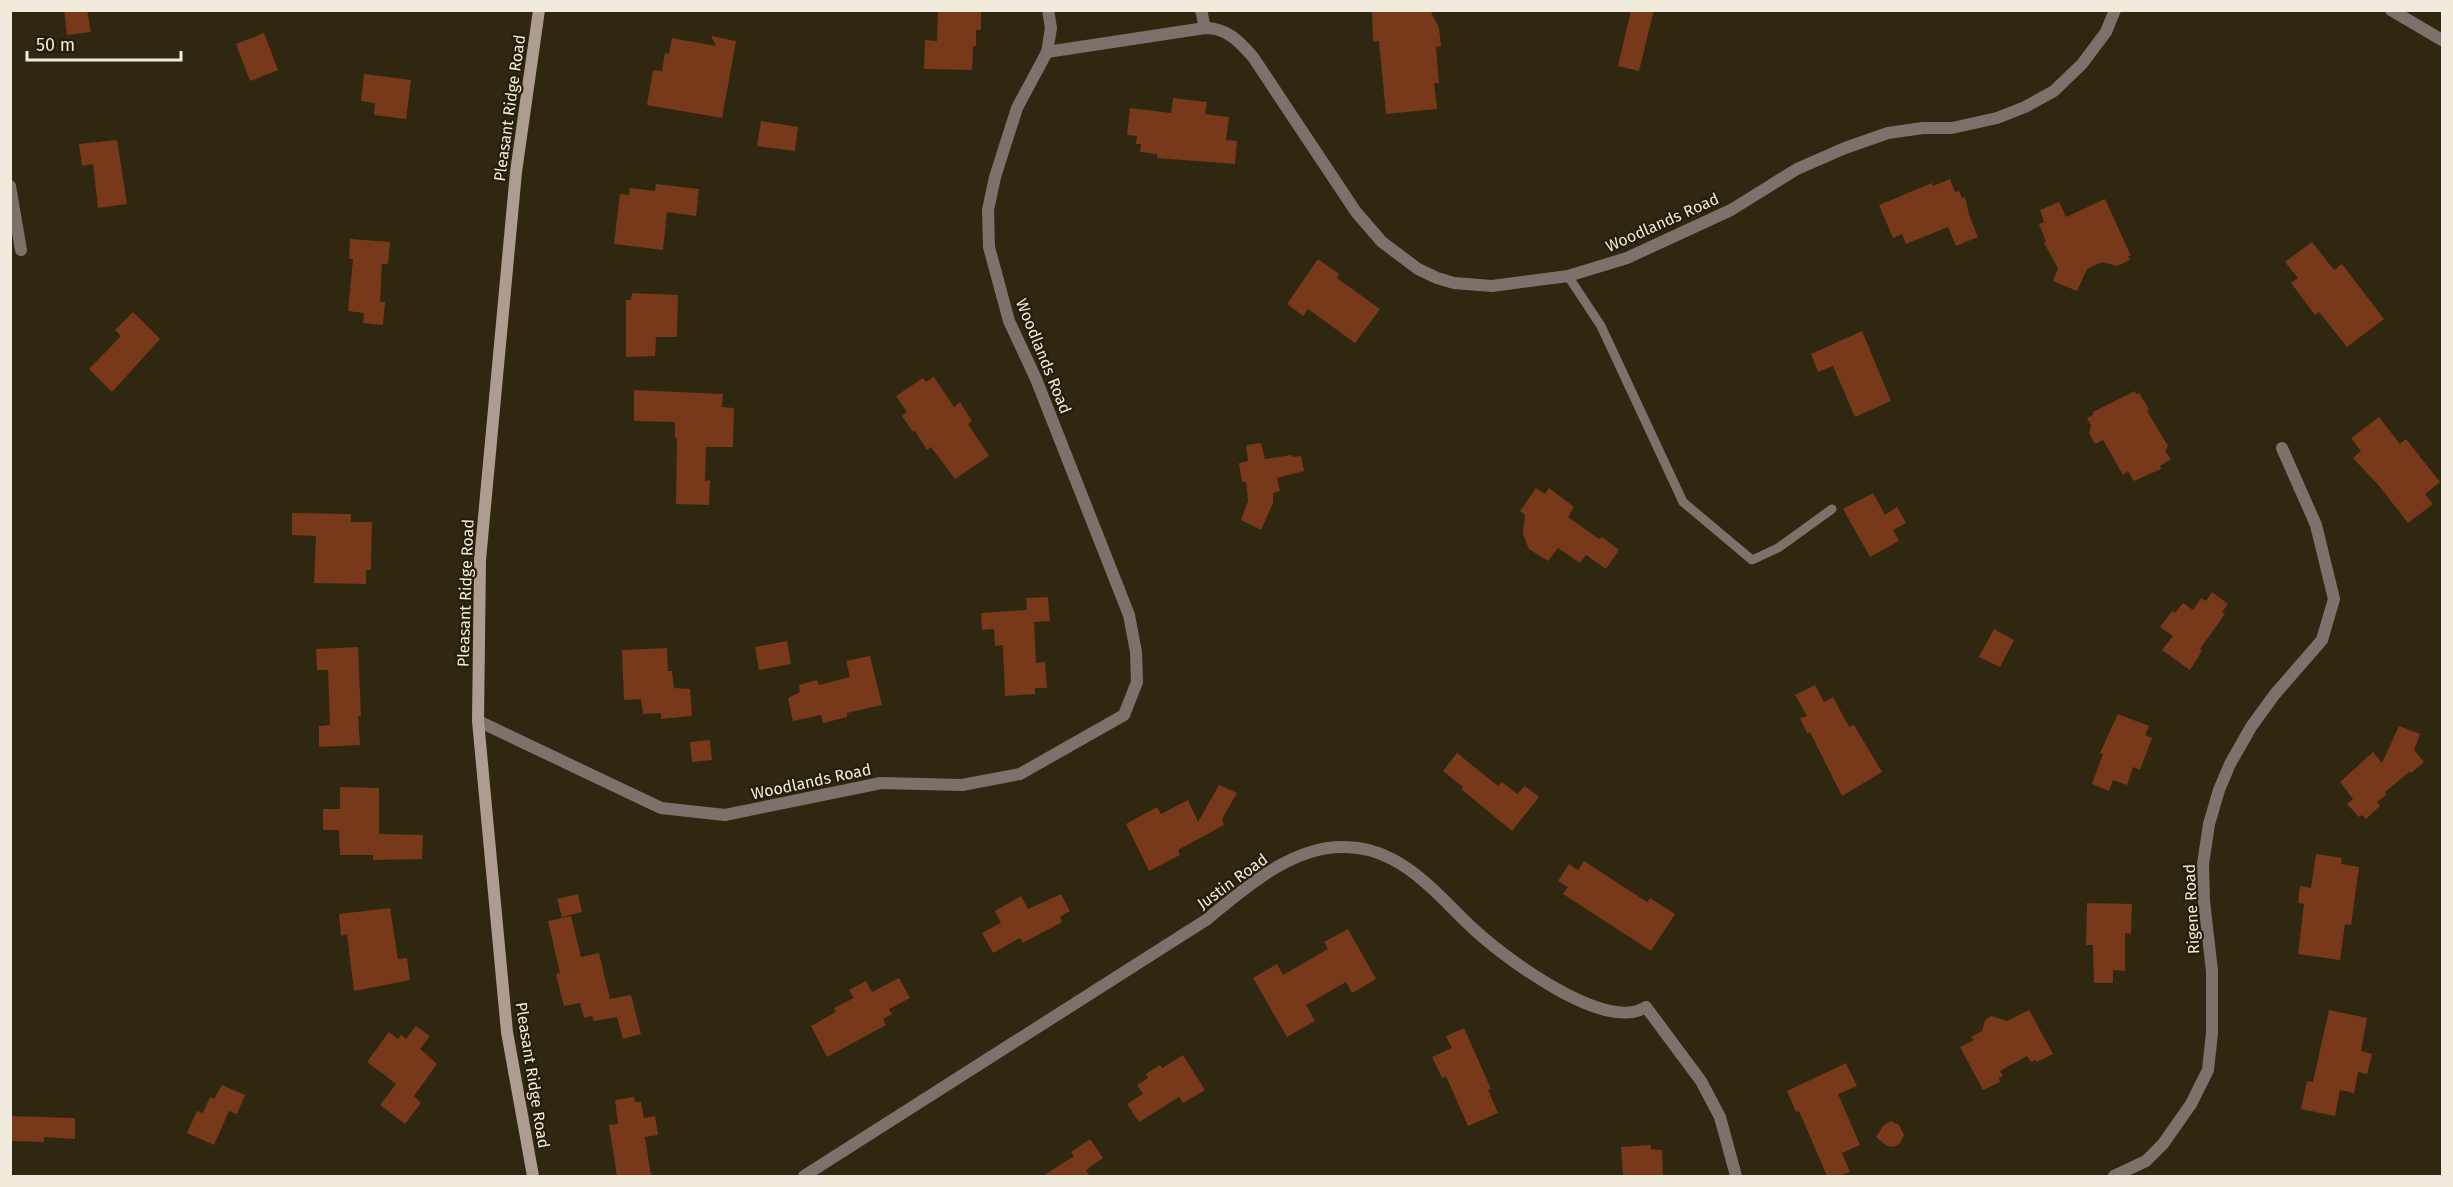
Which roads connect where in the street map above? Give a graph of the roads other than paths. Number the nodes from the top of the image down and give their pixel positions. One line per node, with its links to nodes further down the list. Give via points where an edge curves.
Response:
1 (538, 10): 14 (street, Pleasant Ridge Road, via 516,172 480,560)
2 (1048, 10): 8 (street, via 1051,28)
3 (1201, 10): 6 (street)
4 (2115, 10): 11 (street, Woodlands Road, via 2106,32 2082,64 2054,91 2025,107 1952,128 1888,133 1845,148 1797,170 1731,210 1627,258)
5 (2391, 10): 7 (street)
6 (1205, 28): 8 (street, Woodlands Road); 11 (street, Woodlands Road, via 1216,28 1235,37 1253,57 1356,212 1382,242 1418,269 1454,283 1492,286)
7 (2442, 40)
8 (1047, 52): 14 (street, Woodlands Road, via 1017,108 995,177 988,210 989,247 1009,321 1036,379 1129,615 1137,682 1124,715 1020,774 962,785 881,783 725,815 661,808)
9 (10, 186): 10 (street)
10 (21, 250)
11 (1568, 276): 13 (lane, via 1601,326 1683,502 1752,560 1778,548)
12 (2283, 448): 18 (street, Rigene Road, via 2316,525 2334,599 2322,640 2275,694 2230,764 2209,824 2203,864 2211,971 2208,1070 2191,1104 2163,1144 2146,1161)
13 (1832, 509)
14 (478, 721): 15 (street, Pleasant Ridge Road, via 507,1032)
15 (533, 1176)
16 (804, 1176): 17 (street, Justin Road, via 1206,920 1255,881 1293,859 1343,846 1370,849 1394,860 1428,885 1480,935 1551,986 1592,1007 1613,1012 1641,1011 1646,1007 1701,1082 1720,1117)
17 (1736, 1176)
18 (2114, 1176)

